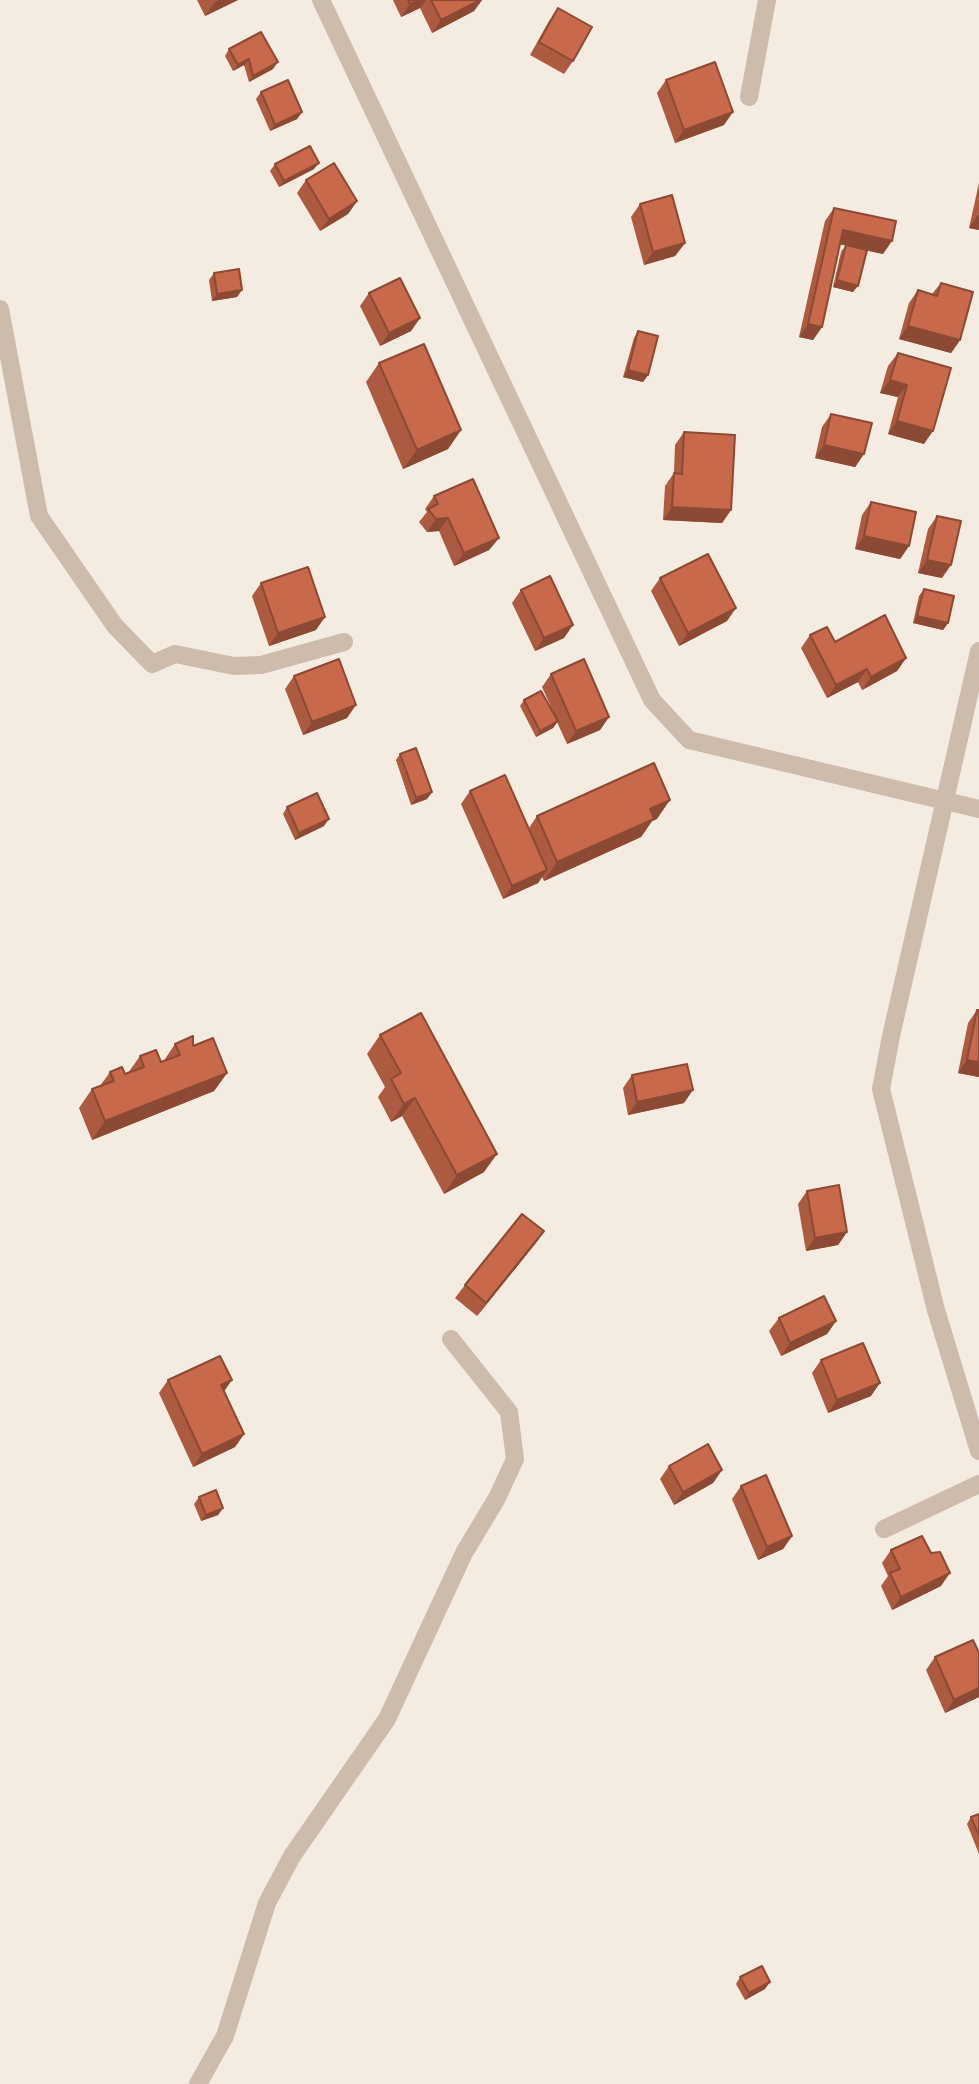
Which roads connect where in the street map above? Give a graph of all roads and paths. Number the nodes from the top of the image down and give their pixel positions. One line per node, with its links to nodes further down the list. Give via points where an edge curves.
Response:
1 (321, 0): 7 (street, via 652,700 689,740)
2 (767, 0): 3 (street)
3 (749, 97)
4 (0, 309): 5 (street, via 39,516 115,625 152,664 175,654 234,666 261,666)
5 (344, 642)
6 (979, 651): 7 (street)
7 (946, 801): 8 (street); 10 (street, via 881,1089 936,1310)
8 (979, 809)
9 (451, 1339): 13 (street, via 509,1412 515,1459 464,1553 387,1719 292,1856 267,1903 225,2036)
10 (979, 1451)
11 (979, 1483): 12 (street)
12 (884, 1529)
13 (198, 2084)

